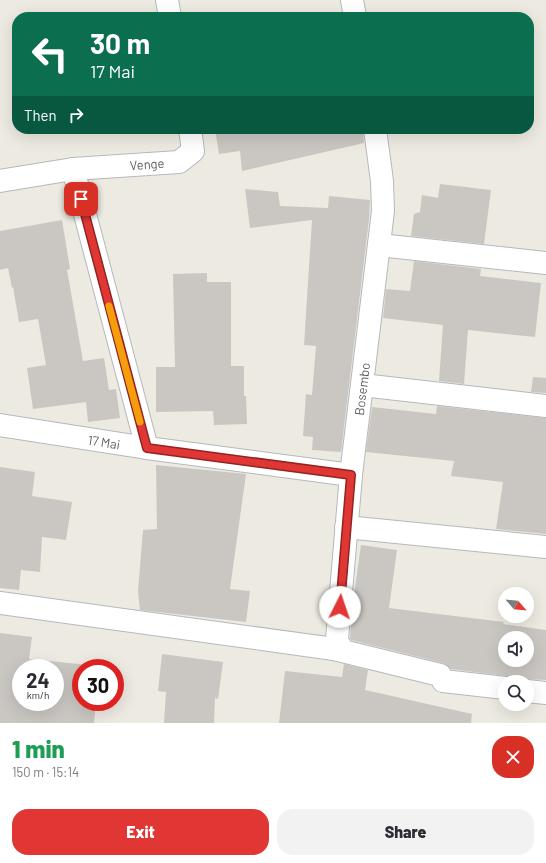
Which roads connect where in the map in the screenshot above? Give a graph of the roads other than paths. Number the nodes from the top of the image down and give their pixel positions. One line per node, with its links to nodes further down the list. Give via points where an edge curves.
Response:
1 (167, 0): 3 (street)
2 (352, 0): 4 (street)
3 (169, 12)
4 (354, 12)
5 (191, 134): 7 (street, Venge, via 193,152 179,162)
6 (376, 134): 9 (street, Bosembo, via 384,211)
7 (73, 169): 8 (street, Venge); 14 (street)
8 (0, 181)
9 (379, 245): 10 (street); 11 (street, Bosembo)
10 (546, 263)
11 (362, 385): 12 (street); 15 (street, Bosembo)
12 (546, 406)
13 (0, 425): 14 (street, 17 Mai)
14 (147, 448): 15 (street, 17 Mai)
15 (351, 475): 16 (street, Bosembo)
16 (346, 527): 17 (street); 19 (street, Bosembo, via 335,644)
17 (546, 547)
18 (0, 604): 19 (street)
19 (337, 648): 20 (street, via 440,675 443,681)
20 (498, 687)
21 (534, 692): 22 (street)
22 (546, 693)

